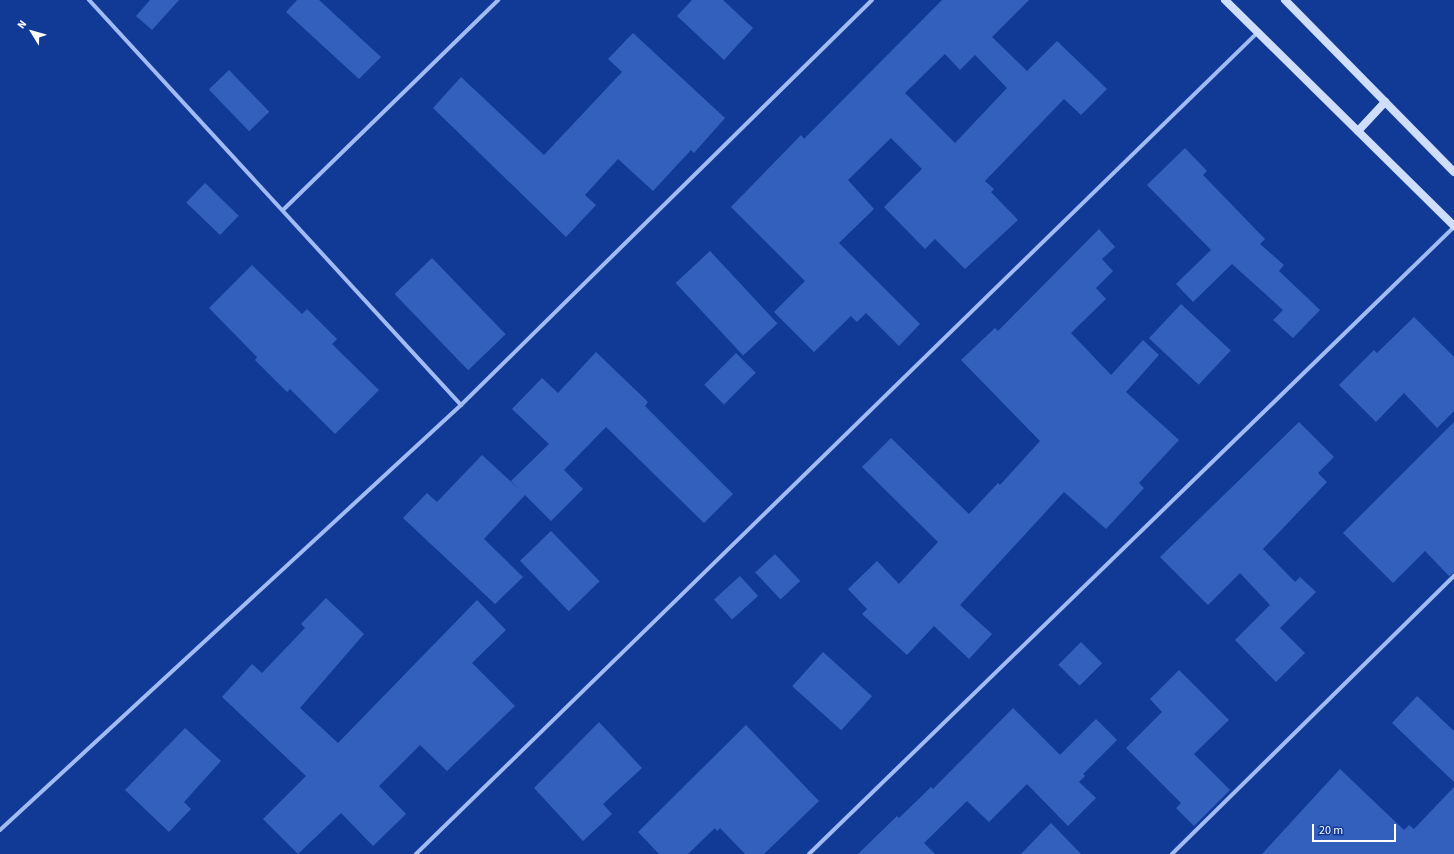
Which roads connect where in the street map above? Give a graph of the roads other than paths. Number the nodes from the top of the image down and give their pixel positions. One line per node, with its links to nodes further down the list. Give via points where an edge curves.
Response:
1 (498, 0): 10 (street)
2 (872, 0): 12 (street)
3 (1225, 0): 6 (street)
4 (1285, 0): 7 (street)
5 (91, 1): 10 (street)
6 (1258, 32): 8 (street); 15 (street)
7 (1385, 102): 8 (street); 9 (street)
8 (1358, 131): 11 (street)
9 (1454, 172)
10 (283, 210): 12 (street)
11 (1454, 226): 16 (street)
12 (461, 405): 14 (street)
13 (1454, 576): 17 (street)
14 (0, 830)
15 (416, 854)
16 (809, 854)
17 (1172, 854)

